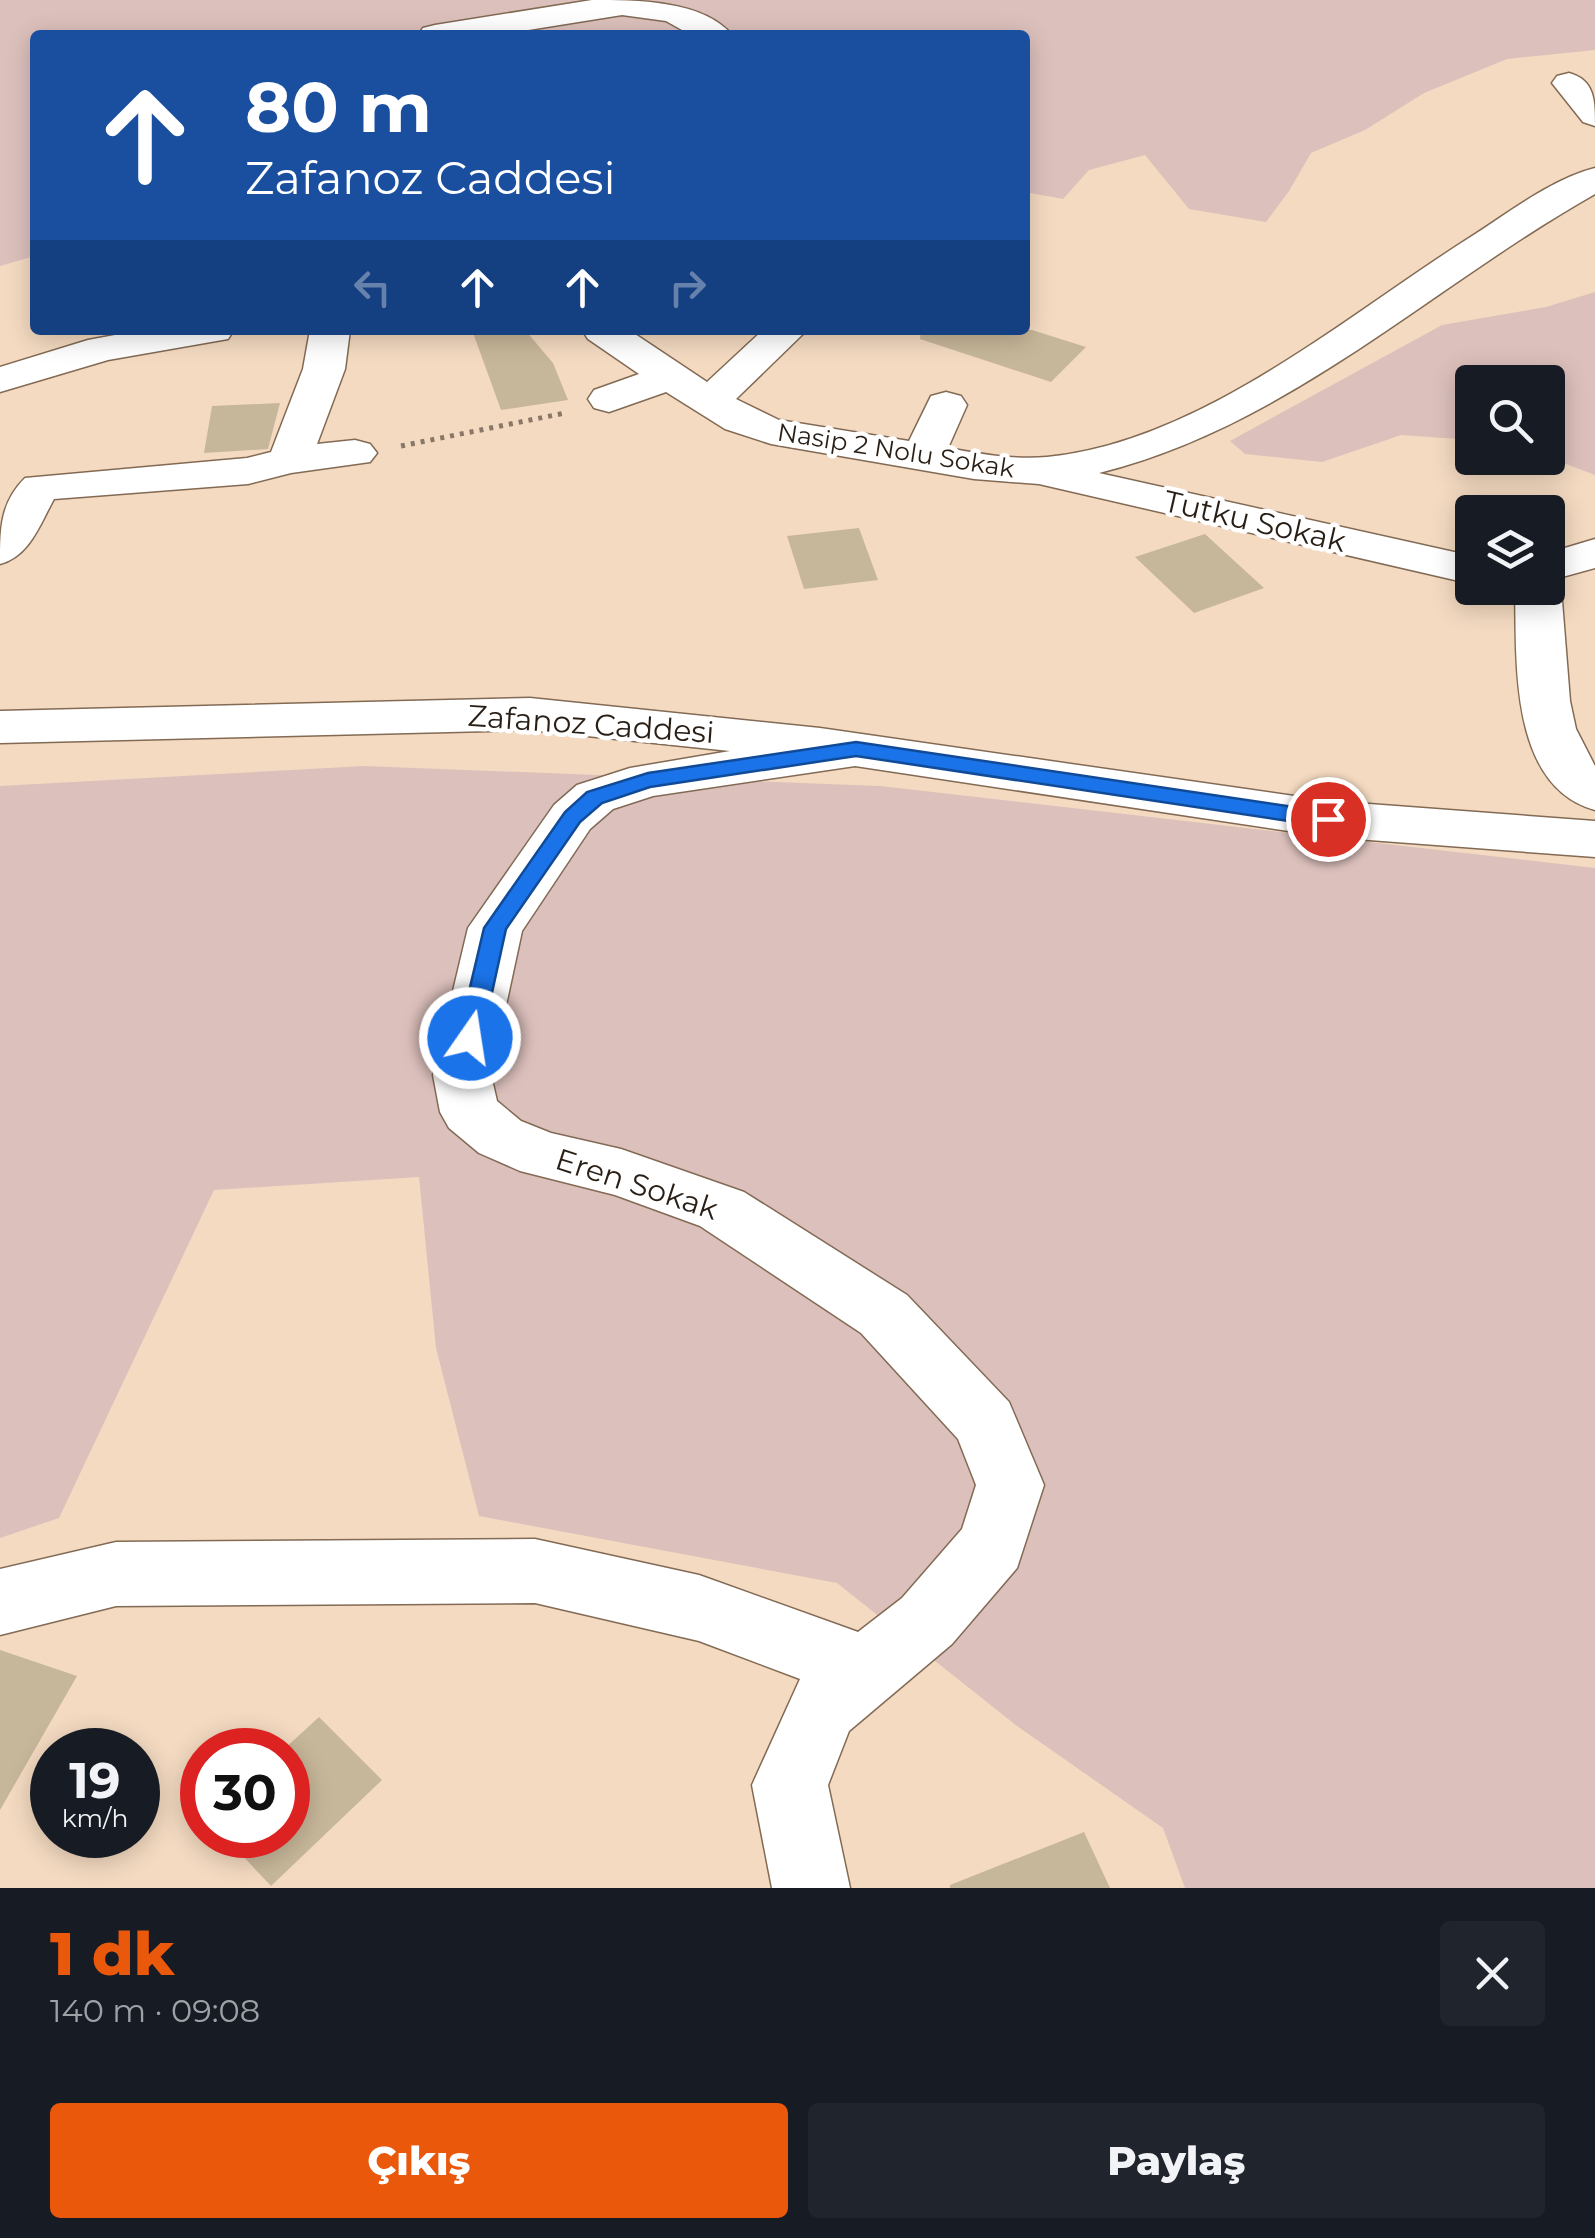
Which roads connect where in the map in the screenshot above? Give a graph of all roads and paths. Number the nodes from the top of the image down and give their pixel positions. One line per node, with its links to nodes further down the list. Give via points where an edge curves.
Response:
1 (466, 30): 2 (street, via 622,5 675,12)
2 (707, 30)
3 (1568, 83): 4 (street)
4 (1595, 115)
5 (1595, 179): 18 (street, Nasip 2 Nolu Sokak, via 1213,421 1148,448)
6 (185, 335): 11 (street, via 102,349)
7 (329, 335): 17 (street, via 324,369)
8 (609, 335): 10 (street, Nasip 2 Nolu Sokak)
9 (782, 335): 13 (street)
10 (670, 378): 12 (street); 13 (street, Nasip 2 Nolu Sokak)
11 (0, 380)
12 (609, 400): 15 (path, via 484,432)
13 (712, 400): 16 (street, Nasip 2 Nolu Sokak, via 771,431)
14 (946, 406): 16 (street)
15 (355, 453): 17 (street)
16 (924, 457): 18 (street, Nasip 2 Nolu Sokak)
17 (289, 460): 19 (street, via 248,471)
18 (1038, 472): 23 (street, Tutku Sokak)
19 (21, 489): 20 (street, via 29,498 25,517)
20 (0, 550)
21 (1595, 553): 22 (street)
22 (1565, 562)
23 (1455, 566)
24 (1540, 605): 27 (street, via 1551,732 1578,784)
25 (0, 727): 26 (street, Zafanoz Caddesi, via 530,714)
26 (856, 749): 28 (street, Zafanoz Caddesi, via 1328,819); 30 (street, Eren Sokak, via 648,780 595,798 572,817 495,928 462,1075 470,1112 500,1137 722,1209 884,1314 984,1422 1010,1485 992,1546 927,1621)
27 (1595, 792)
28 (1595, 839)
29 (0, 1602): 30 (street, via 116,1574 535,1571 699,1608)
30 (867, 1670): 31 (street, Eren Sokak, via 822,1707 790,1785)
31 (811, 1888)

